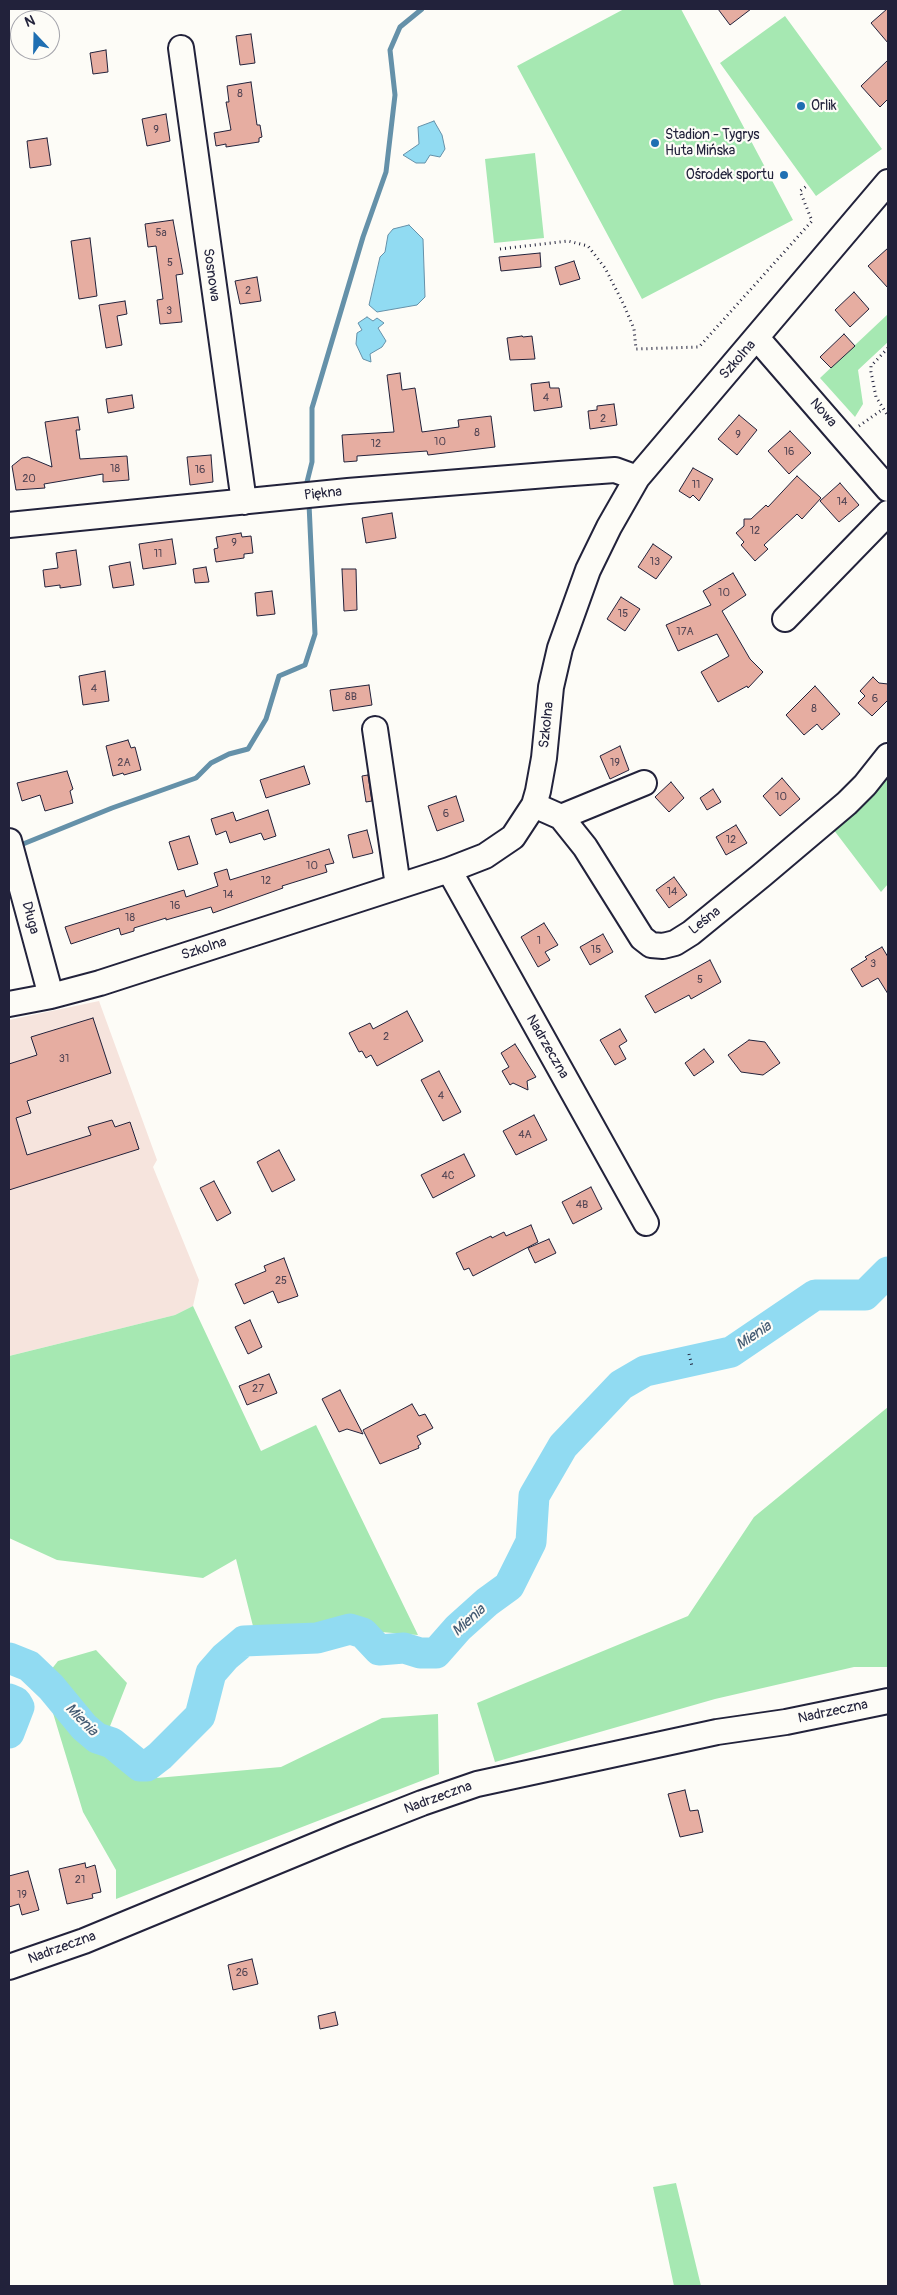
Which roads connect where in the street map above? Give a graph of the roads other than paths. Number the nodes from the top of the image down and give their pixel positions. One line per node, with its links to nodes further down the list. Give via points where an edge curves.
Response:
1 (181, 48): 6 (street, Sosnowa)
2 (888, 182): 3 (street, Szkolna)
3 (757, 338): 4 (street, Szkolna); 5 (street, Nowa)
4 (637, 478): 6 (street, Piękna, via 616,470); 13 (street, Szkolna, via 588,570 560,648 551,687 544,758)
5 (888, 489)
6 (244, 502): 8 (street, Piękna)
7 (888, 514): 9 (street)
8 (9, 525)
9 (785, 619)
10 (375, 728): 17 (street)
11 (888, 756): 14 (street, Leśna, via 847,803 762,875 691,933 663,946 651,945 642,938)
12 (644, 783): 14 (street)
13 (534, 806): 14 (street); 16 (street, Szkolna, via 521,827 504,844 486,856)
14 (561, 817)
15 (9, 841): 18 (street, Długa)
16 (449, 870): 17 (street, Szkolna); 20 (street, Nadrzeczna)
17 (398, 886): 18 (street, Szkolna)
18 (51, 996): 19 (street, Szkolna)
19 (9, 1004)
20 (646, 1223)
21 (888, 1700): 22 (street, Nadrzeczna, via 786,1722 716,1732 477,1784 413,1806 84,1941)
22 (9, 1967)

